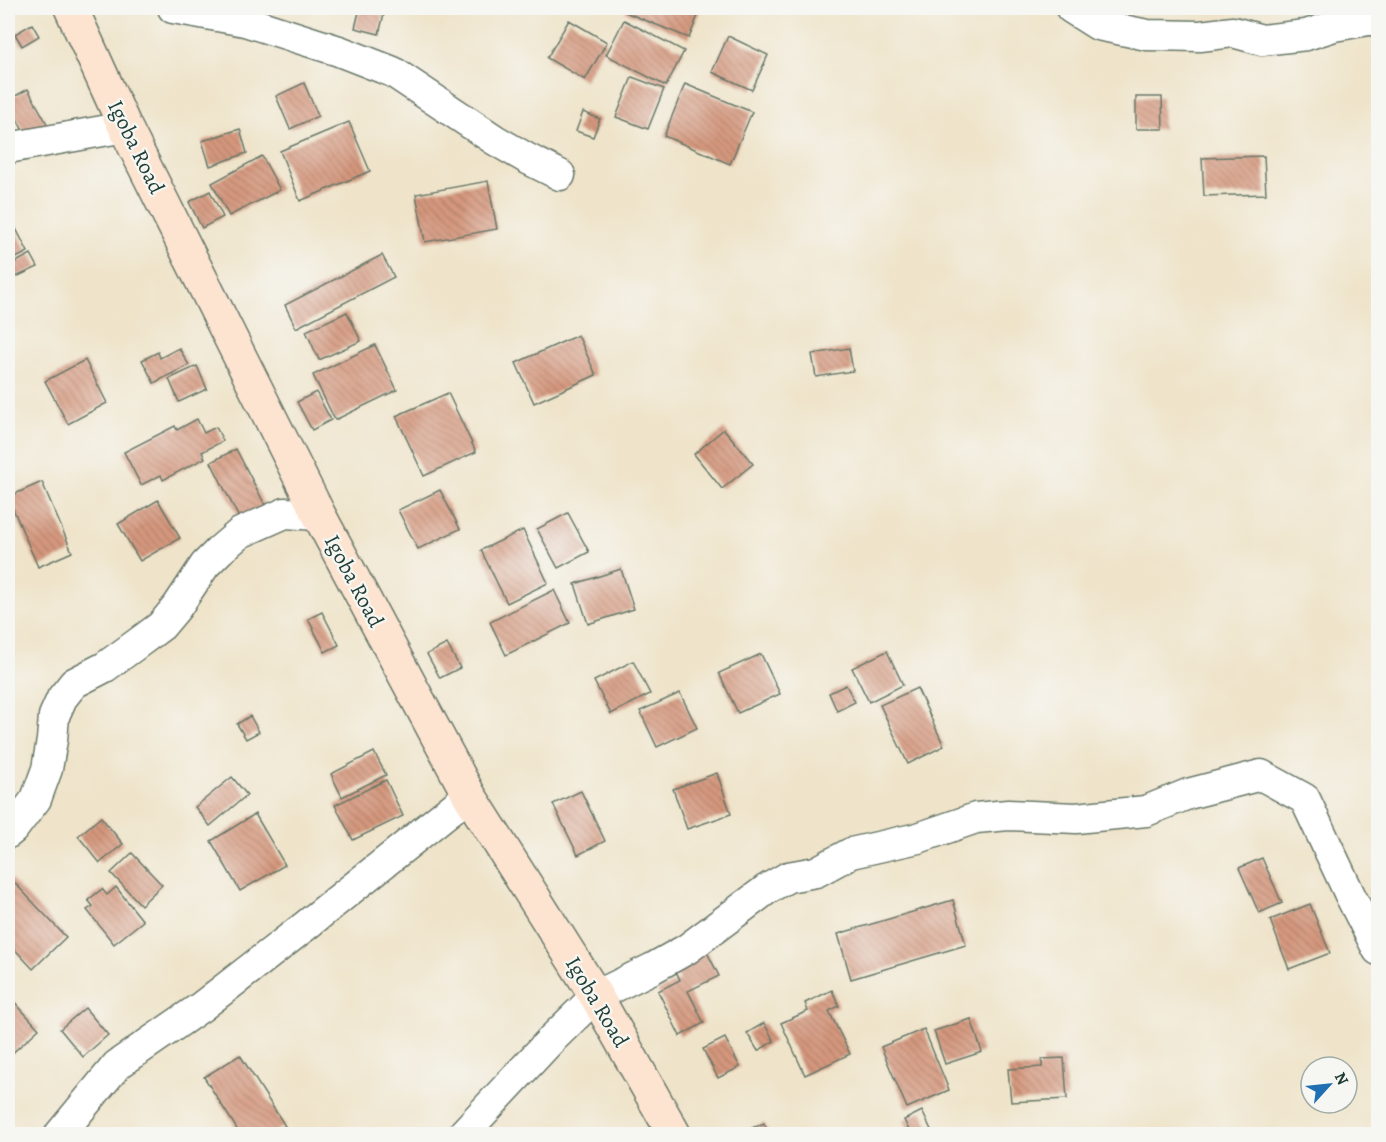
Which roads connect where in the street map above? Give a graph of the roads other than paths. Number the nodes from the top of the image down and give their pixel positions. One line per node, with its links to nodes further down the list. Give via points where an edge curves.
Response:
1 (72, 8): 5 (street, Igoba Road)
2 (173, 8): 7 (street, via 245,21 393,72 495,140)
3 (1071, 8): 4 (street, via 1098,25 1147,35 1233,32 1262,40 1306,35 1374,19)
4 (1378, 22)
5 (125, 127): 6 (street); 8 (street, Igoba Road)
6 (8, 148)
7 (560, 175)
8 (319, 515): 9 (street, Igoba Road); 10 (street, via 285,513 240,533 205,565 161,626 105,667 74,683 54,716 47,769 36,799)
9 (469, 795): 12 (street, Igoba Road); 13 (street, via 210,1000 117,1065)
10 (8, 833)
11 (1378, 950): 12 (street, via 1305,799 1260,775 1146,810 1076,818 976,818 918,838 851,853 816,872 788,877 687,949)
12 (596, 996): 14 (street); 15 (street, Igoba Road)
13 (60, 1134)
14 (463, 1134)
15 (674, 1134)

